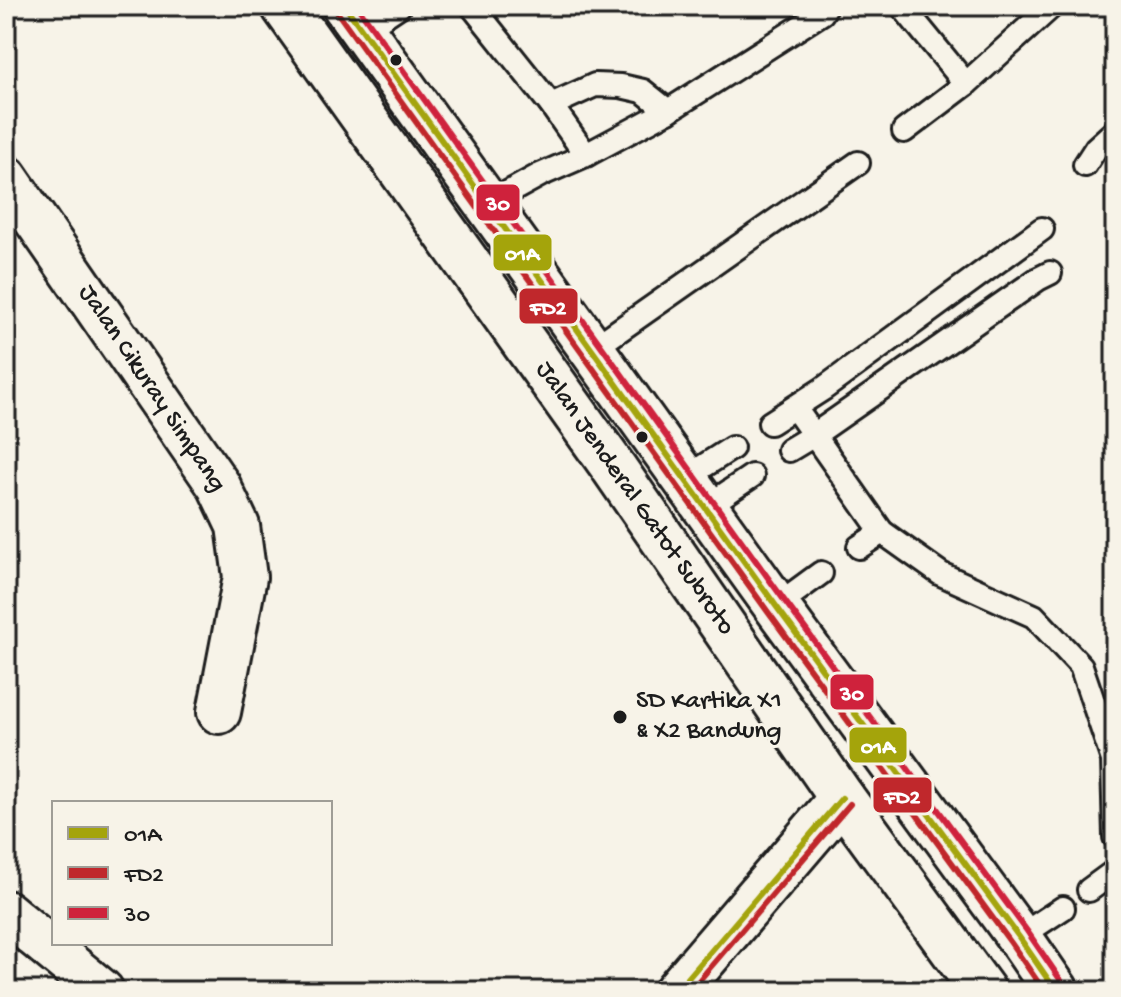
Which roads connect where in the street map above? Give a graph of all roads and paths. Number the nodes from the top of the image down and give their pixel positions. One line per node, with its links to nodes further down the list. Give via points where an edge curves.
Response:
1 (284, 6): 33 (main road, Jalan Jenderal Gatot Subroto)
2 (399, 6): 7 (lane)
3 (472, 6): 9 (lane)
4 (826, 6): 10 (lane)
5 (902, 6): 8 (lane)
6 (1052, 6): 8 (lane)
7 (354, 18): 17 (main road, Jalan Jenderal Gatot Subroto)
8 (966, 84): 11 (lane)
9 (551, 105): 10 (lane, via 595,85 621,86 643,91); 13 (lane)
10 (668, 111): 13 (lane)
11 (904, 131)
12 (1115, 131): 15 (lane)
13 (586, 155): 17 (lane)
14 (858, 163): 20 (lane)
15 (1085, 165)
16 (6, 177): 32 (street, Jalan Cikuray Simpang, via 219,486 238,526 245,577)
17 (487, 204): 20 (main road, Jalan Jenderal Gatot Subroto)
18 (1042, 229): 21 (lane)
19 (1050, 273): 23 (lane)
20 (591, 350): 27 (main road, Jalan Jenderal Gatot Subroto)
21 (795, 408): 22 (lane); 23 (lane)
22 (770, 423)
23 (814, 435): 25 (lane); 28 (lane)
24 (732, 448): 27 (lane)
25 (789, 450)
26 (752, 476): 27 (lane)
27 (696, 492): 31 (main road, Jalan Jenderal Gatot Subroto)
28 (882, 532): 29 (lane); 34 (lane, via 941,574 1034,616 1081,666 1113,760)
29 (859, 547)
30 (821, 573): 31 (lane)
31 (776, 606): 39 (main road, Jalan Jenderal Gatot Subroto)
32 (219, 712)
33 (842, 798): 41 (main road); 42 (main road, Jalan Jenderal Gatot Subroto)
34 (1115, 837)
35 (1115, 871): 36 (lane)
36 (1089, 890)
37 (1063, 908): 39 (lane)
38 (6, 912): 40 (street)
39 (1019, 937): 43 (main road, Jalan Jenderal Gatot Subroto)
40 (102, 991)
41 (677, 991)
42 (983, 991)
43 (1056, 991)

